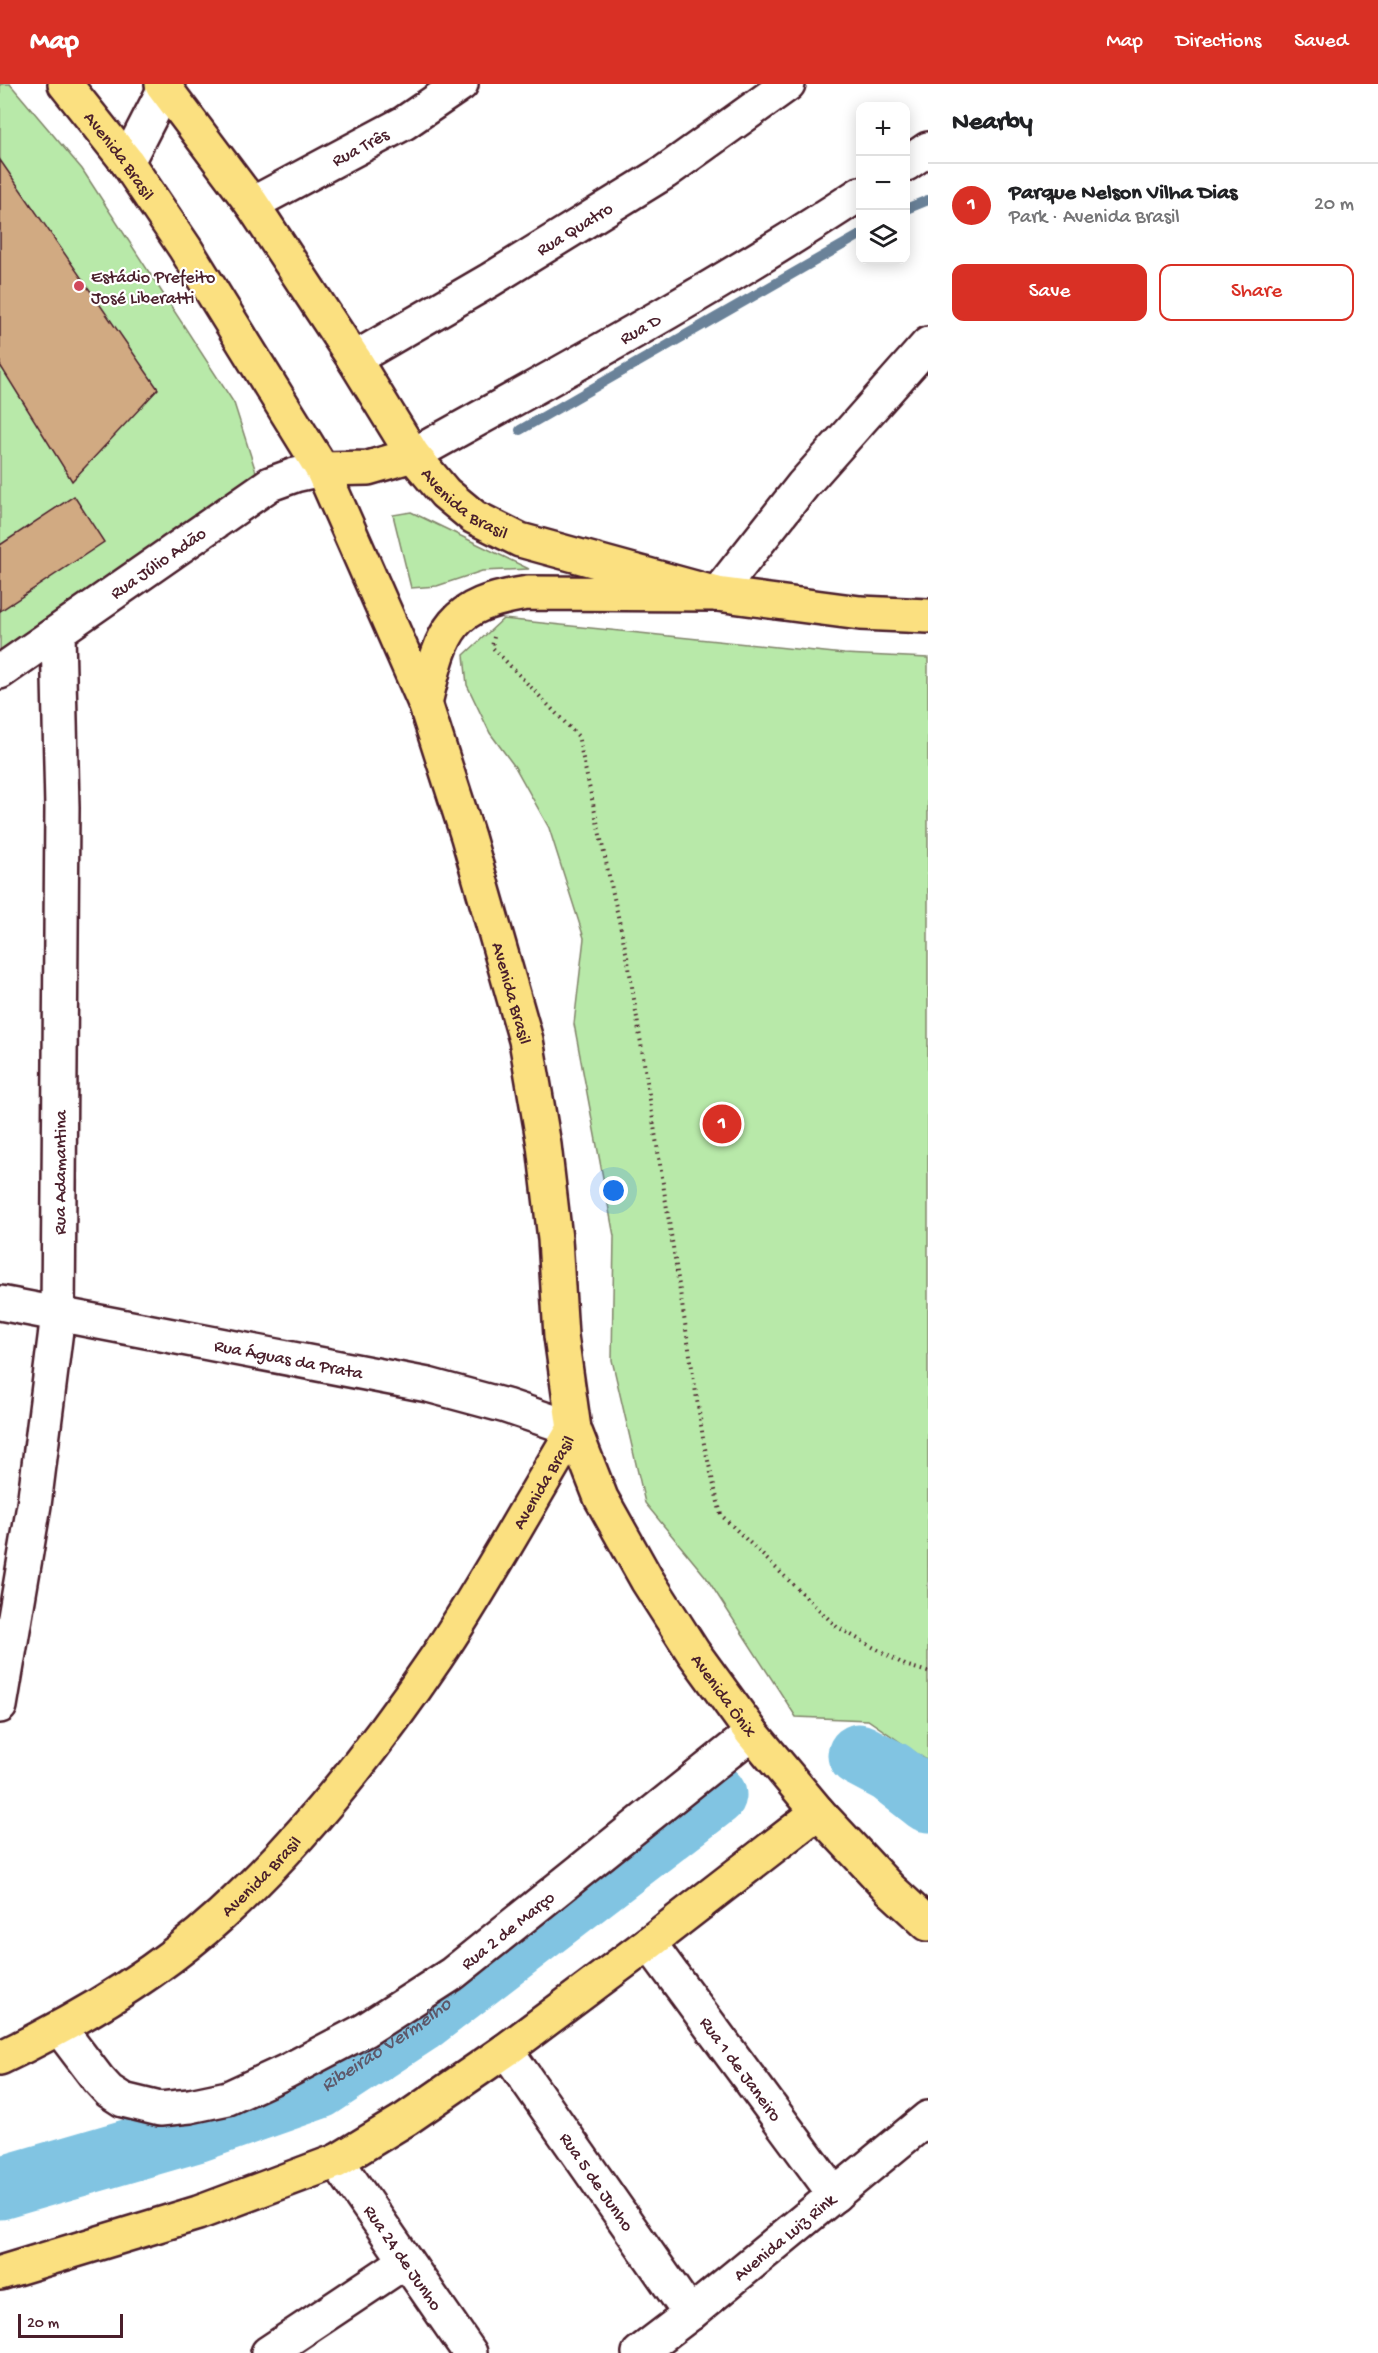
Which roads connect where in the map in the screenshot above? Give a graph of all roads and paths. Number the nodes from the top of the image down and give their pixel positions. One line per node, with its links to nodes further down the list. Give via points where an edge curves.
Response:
1 (65, 84): 7 (main road, Avenida Brasil)
2 (461, 84): 9 (street, Rua Três, via 404,123)
3 (788, 84): 11 (street, Rua Quatro, via 665,172)
4 (165, 86): 7 (street); 9 (main road, Avenida Brasil)
5 (928, 149): 6 (street)
6 (910, 161)
7 (128, 162): 13 (main road, Avenida Brasil)
8 (856, 197): 12 (street, Rua D, via 783,245 606,348)
9 (252, 204): 11 (main road, Avenida Brasil)
10 (928, 344): 14 (street, via 803,485)
11 (354, 359): 12 (main road, Avenida Brasil)
12 (413, 455): 13 (main road, via 368,468); 14 (main road, Avenida Brasil, via 445,493 474,517 520,540)
13 (322, 470): 16 (street, Rua Júlio Adão, via 270,484); 19 (main road, Avenida Brasil)
14 (717, 594): 15 (main road, via 860,613); 19 (main road, via 528,593 484,603 465,612 442,641)
15 (928, 616)
16 (58, 633): 18 (street, Rua Júlio Adão); 21 (street, Rua Adamantina, via 62,808)
17 (495, 636): 23 (path, via 492,647 578,736 628,961 704,1444 721,1515 837,1627 905,1665)
18 (0, 672)
19 (426, 703): 22 (main road, Avenida Brasil, via 526,1040 544,1145 561,1336)
20 (0, 1303): 21 (street, Rua Águas da Prata)
21 (58, 1314): 22 (street, Rua Águas da Prata, via 428,1385); 24 (street, Rua Adamantina, via 34,1505)
22 (574, 1429): 25 (main road, Avenida Ônix, via 601,1498 647,1580); 29 (main road, Avenida Brasil, via 437,1657 374,1747 291,1845 190,1941)
23 (928, 1672)
24 (0, 1706)
25 (752, 1733): 26 (main road, Avenida Ônix); 29 (street, Rua 2 de Março, via 452,1974 365,2030 228,2098 160,2109 123,2100 98,2079)
26 (818, 1812): 27 (main road, Avenida Ônix); 28 (main road)
27 (928, 1924)
28 (649, 1943): 30 (main road); 34 (street, Rua 1 de Janeiro)
29 (60, 2029): 31 (main road, Avenida Brasil)
30 (506, 2050): 33 (main road); 37 (street, Rua 5 de Junho)
31 (0, 2058)
32 (928, 2118): 34 (street, Avenida Luiz Rink)
33 (337, 2161): 35 (street, Rua 24 de Junho); 36 (main road, via 198,2212)
34 (835, 2195): 37 (street, Avenida Luiz Rink)
35 (406, 2260): 38 (street); 39 (street, Rua 24 de Junho)
36 (0, 2273)
37 (690, 2314): 40 (street, Avenida Luiz Rink)
38 (268, 2353)
39 (470, 2353)
40 (639, 2353)

